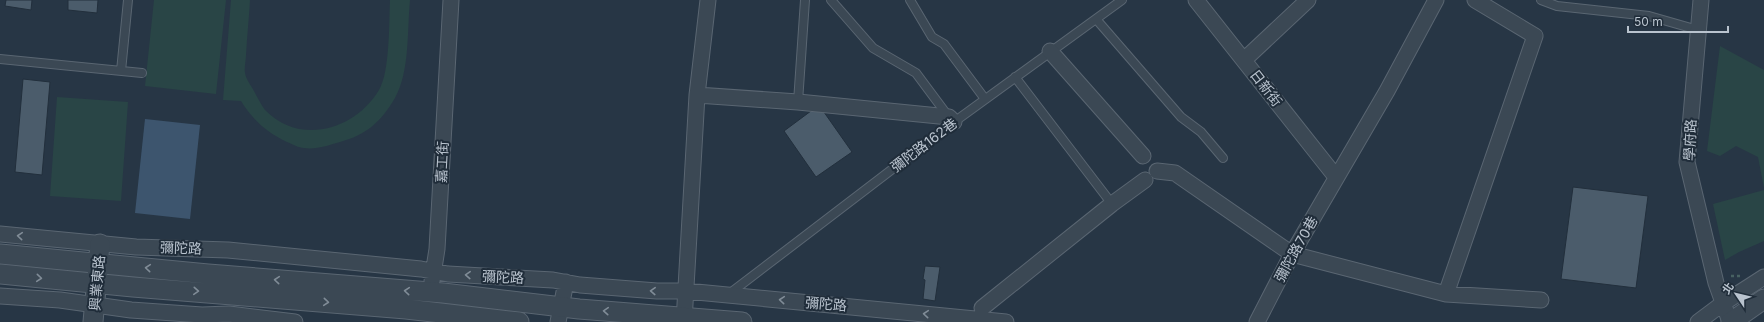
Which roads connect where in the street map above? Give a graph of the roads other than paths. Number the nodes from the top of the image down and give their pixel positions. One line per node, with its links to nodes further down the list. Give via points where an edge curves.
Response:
1 (128, 0): 19 (lane)
2 (451, 0): 36 (street, 嘉工街)
3 (708, 0): 22 (street)
4 (805, 0): 24 (lane)
5 (831, 0): 25 (lane, via 873,48 916,73)
6 (910, 0): 23 (lane, via 932,37 944,44)
7 (1122, 0): 14 (lane, 彌陀路162巷)
8 (1196, 0): 18 (street, 日新街)
9 (1308, 0): 18 (street)
10 (1436, 0): 28 (street, 彌陀路70巷, via 1387,91)
11 (1475, 0): 45 (street, via 1535,36)
12 (1542, 0): 15 (lane, via 1557,6 1649,16)
13 (1701, 0): 15 (street, 學府路)
14 (1096, 18): 16 (lane, 彌陀路162巷); 27 (lane, via 1181,117 1201,132)
15 (1698, 30): 50 (street, 學府路, via 1687,162)
16 (1050, 51): 21 (lane, 彌陀路162巷); 26 (street)
17 (0, 59): 19 (lane)
18 (1244, 60): 28 (street, 日新街)
19 (121, 71): 20 (lane)
20 (142, 73)
21 (1015, 77): 23 (lane, 彌陀路162巷); 29 (lane)
22 (698, 95): 24 (street); 42 (street)
23 (985, 99): 25 (lane, 彌陀路162巷)
24 (798, 102): 25 (street)
25 (952, 120): 46 (lane, 彌陀路162巷)
26 (1143, 156)
27 (1223, 158)
28 (1336, 177): 34 (street, 彌陀路70巷)
29 (1112, 204): 34 (street, via 1151,176 1174,173); 54 (street)
30 (0, 234): 31 (street, 彌陀路, one-way to 30)
31 (100, 244): 32 (street, 彌陀路); 35 (street, 興業東路)
32 (220, 250): 36 (street, 彌陀路); 38 (street)
33 (0, 254): 35 (street, 彌陀路)
34 (1292, 254): 45 (street); 61 (street, 彌陀路70巷)
35 (98, 263): 38 (street, 彌陀路, one-way to 35); 41 (street, 興業東路)
36 (434, 272): 40 (street, 彌陀路, one-way to 36); 43 (street, 嘉工街)
37 (0, 274): 41 (street, one-way to 41)
38 (218, 274): 43 (street, 彌陀路, one-way to 38); 44 (street)
39 (1764, 277): 50 (street)
40 (566, 282): 42 (street, 彌陀路, one-way to 40, via 657,291); 52 (street)
41 (97, 284): 44 (street, one-way to 44); 51 (street, 興業東路)
42 (686, 291): 46 (street, 彌陀路); 56 (street)
43 (429, 292): 52 (street, 彌陀路); 53 (street, 嘉工街)
44 (216, 293): 53 (street, one-way to 53); 55 (street)
45 (1446, 294): 49 (street)
46 (728, 295): 54 (street, 彌陀路, one-way to 46)
47 (0, 296): 51 (street, via 60,300)
48 (1764, 299): 63 (street)
49 (1541, 300)
50 (1722, 304): 62 (street); 63 (street, 學府路)
51 (94, 313): 55 (street, via 131,310)
52 (559, 314): 56 (street, 彌陀路, one-way to 52)
53 (421, 316): 58 (street)
54 (981, 316): 60 (street, 彌陀路)
55 (215, 318): 57 (street, via 230,314)
56 (684, 320): 59 (street, 彌陀路)
57 (295, 322)
58 (519, 322)
59 (742, 322)
60 (1006, 322)
61 (1258, 322)
62 (1698, 322)
63 (1730, 322)

